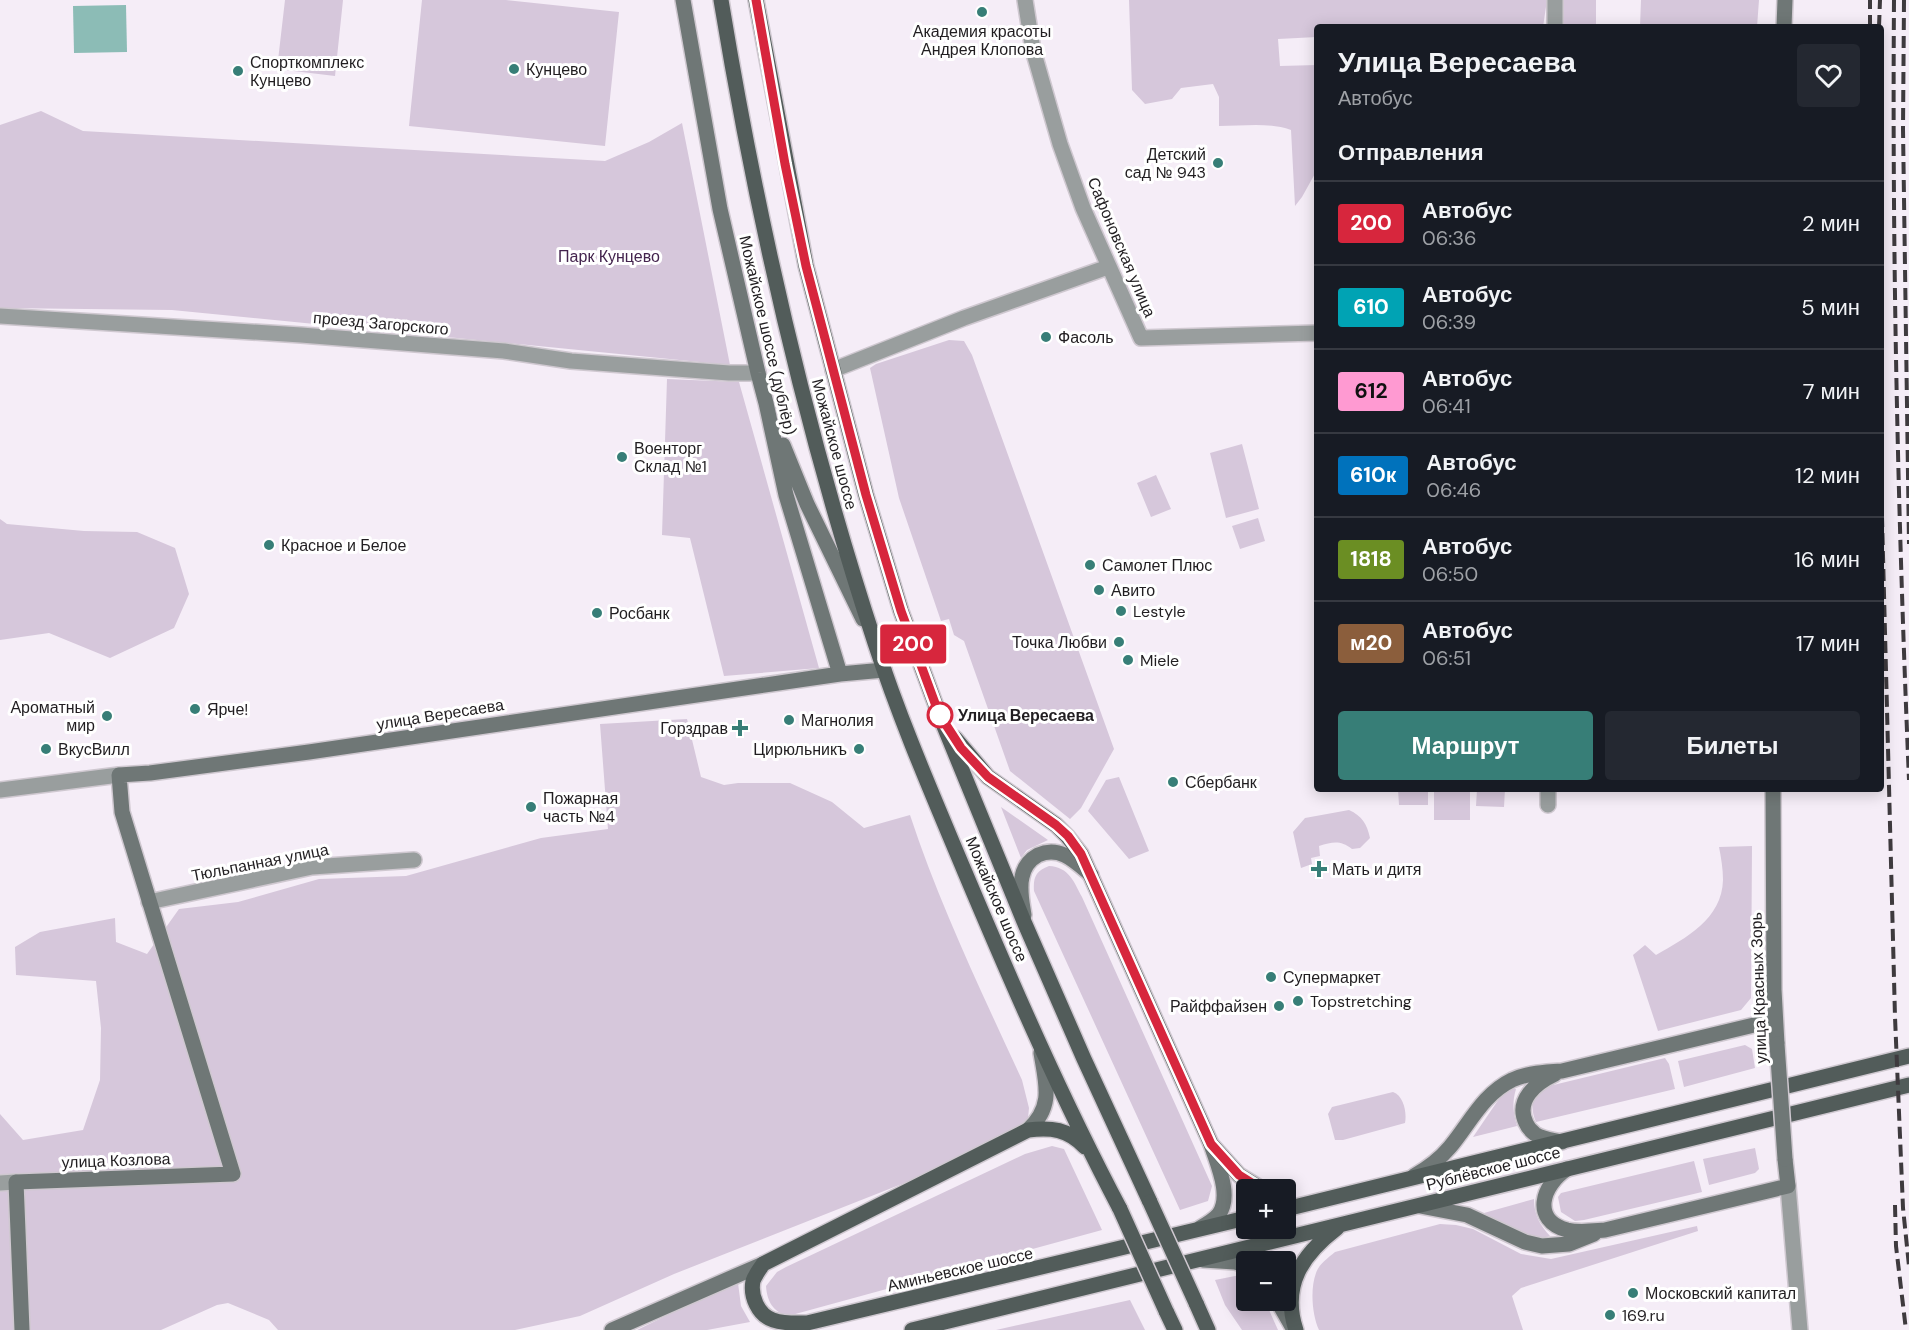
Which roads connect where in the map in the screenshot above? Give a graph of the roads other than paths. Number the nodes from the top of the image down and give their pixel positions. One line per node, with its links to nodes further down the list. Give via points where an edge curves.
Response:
1 (683, 0): 13 (street, Можайское шоссе (дублёр), via 720,209)
2 (721, 0): 15 (main road, Можайское шоссе, via 752,176 787,336)
3 (756, 0): 12 (main road, Можайское шоссе, via 806,266)
4 (1025, 0): 9 (street, Сафоновская улица, via 1033,50 1058,135)
5 (1555, 0): 7 (street)
6 (1785, 0): 8 (street)
7 (1555, 24)
8 (1784, 24)
9 (1108, 267): 11 (street, Сафоновская улица, via 1141,338); 12 (street)
10 (0, 316): 13 (street, проезд Загорского, via 242,330 504,351 572,361)
11 (1314, 333)
12 (833, 370): 18 (main road, Можайское шоссе, via 901,611)
13 (758, 373): 14 (street, Можайское шоссе (дублёр))
14 (766, 403): 15 (street, via 807,504); 17 (street, Можайское шоссе (дублёр), via 786,495)
15 (875, 642): 16 (main road, Можайское шоссе)
16 (884, 670): 17 (street, улица Вересаева); 29 (main road, Можайское шоссе)
17 (840, 674): 19 (street, улица Вересаева, via 319,751)
18 (939, 714): 25 (main road, via 961,748 988,777 1068,836); 27 (main road, Можайское шоссе)
19 (118, 775): 20 (street, улица Вересаева); 26 (street, via 122,812)
20 (0, 790)
21 (1548, 792): 23 (street)
22 (1773, 792): 28 (street, улица Красных Зорь)
23 (1548, 805)
24 (414, 860): 26 (street, Тюльпанная улица, via 312,867)
25 (1091, 875): 27 (street, via 1060,853 1046,852 1035,857 1027,863 1022,877); 35 (main road)
26 (149, 902): 40 (street, улица Козлова, via 233,1174)
27 (1024, 924): 61 (main road, Можайское шоссе, bridge)
28 (1775, 1020): 31 (street); 42 (street, улица Красных Зорь, bridge)
29 (1038, 1038): 33 (street, via 1046,1096 1043,1111); 36 (main road, Можайское шоссе)
30 (1909, 1056): 34 (main road, Рублёвское шоссе)
31 (1562, 1071): 34 (street, via 1533,1088 1525,1098 1523,1118 1536,1135); 39 (street, via 1531,1074 1495,1090 1438,1159)
32 (1909, 1085): 37 (main road, Рублёвское шоссе)
33 (1028, 1130): 36 (main road, via 1065,1131 1083,1145); 53 (main road)
34 (1562, 1142): 39 (main road, Рублёвское шоссе)
35 (1211, 1144): 38 (main road); 50 (street, via 1221,1175 1223,1200 1212,1221)
36 (1095, 1162): 60 (main road, Можайское шоссе, bridge)
37 (1569, 1167): 45 (main road, Рублёвское шоссе); 49 (street, via 1557,1175 1545,1193 1545,1211 1565,1229)
38 (1245, 1179)
39 (1409, 1179): 44 (main road, Рублёвское шоссе)
40 (16, 1182): 41 (street, улица Козлова); 56 (street)
41 (0, 1183)
42 (1788, 1186): 49 (street); 63 (street)
43 (1296, 1198): 44 (main road)
44 (1323, 1199): 46 (main road, Рублёвское шоссе)
45 (1417, 1205): 48 (main road, Рублёвское шоссе); 49 (street, via 1467,1215 1542,1246 1569,1244)
46 (1296, 1206)
47 (1236, 1220): 50 (main road)
48 (1344, 1223): 51 (main road, Рублёвское шоссе); 62 (main road, via 1306,1257 1296,1275 1291,1305)
49 (1605, 1230)
50 (1194, 1231): 55 (main road, Аминьевское шоссе)
51 (1203, 1260): 52 (street); 59 (main road, Рублёвское шоссе)
52 (1236, 1262)
53 (763, 1264): 55 (main road, via 754,1278 757,1308 771,1320); 57 (street)
54 (1284, 1311): 62 (street)
55 (807, 1323): 58 (street, Аминьевское шоссе)
56 (22, 1330)
57 (612, 1330)
58 (779, 1330)
59 (912, 1330)
60 (1174, 1330)
61 (1208, 1330)
62 (1295, 1330)
63 (1800, 1330)

